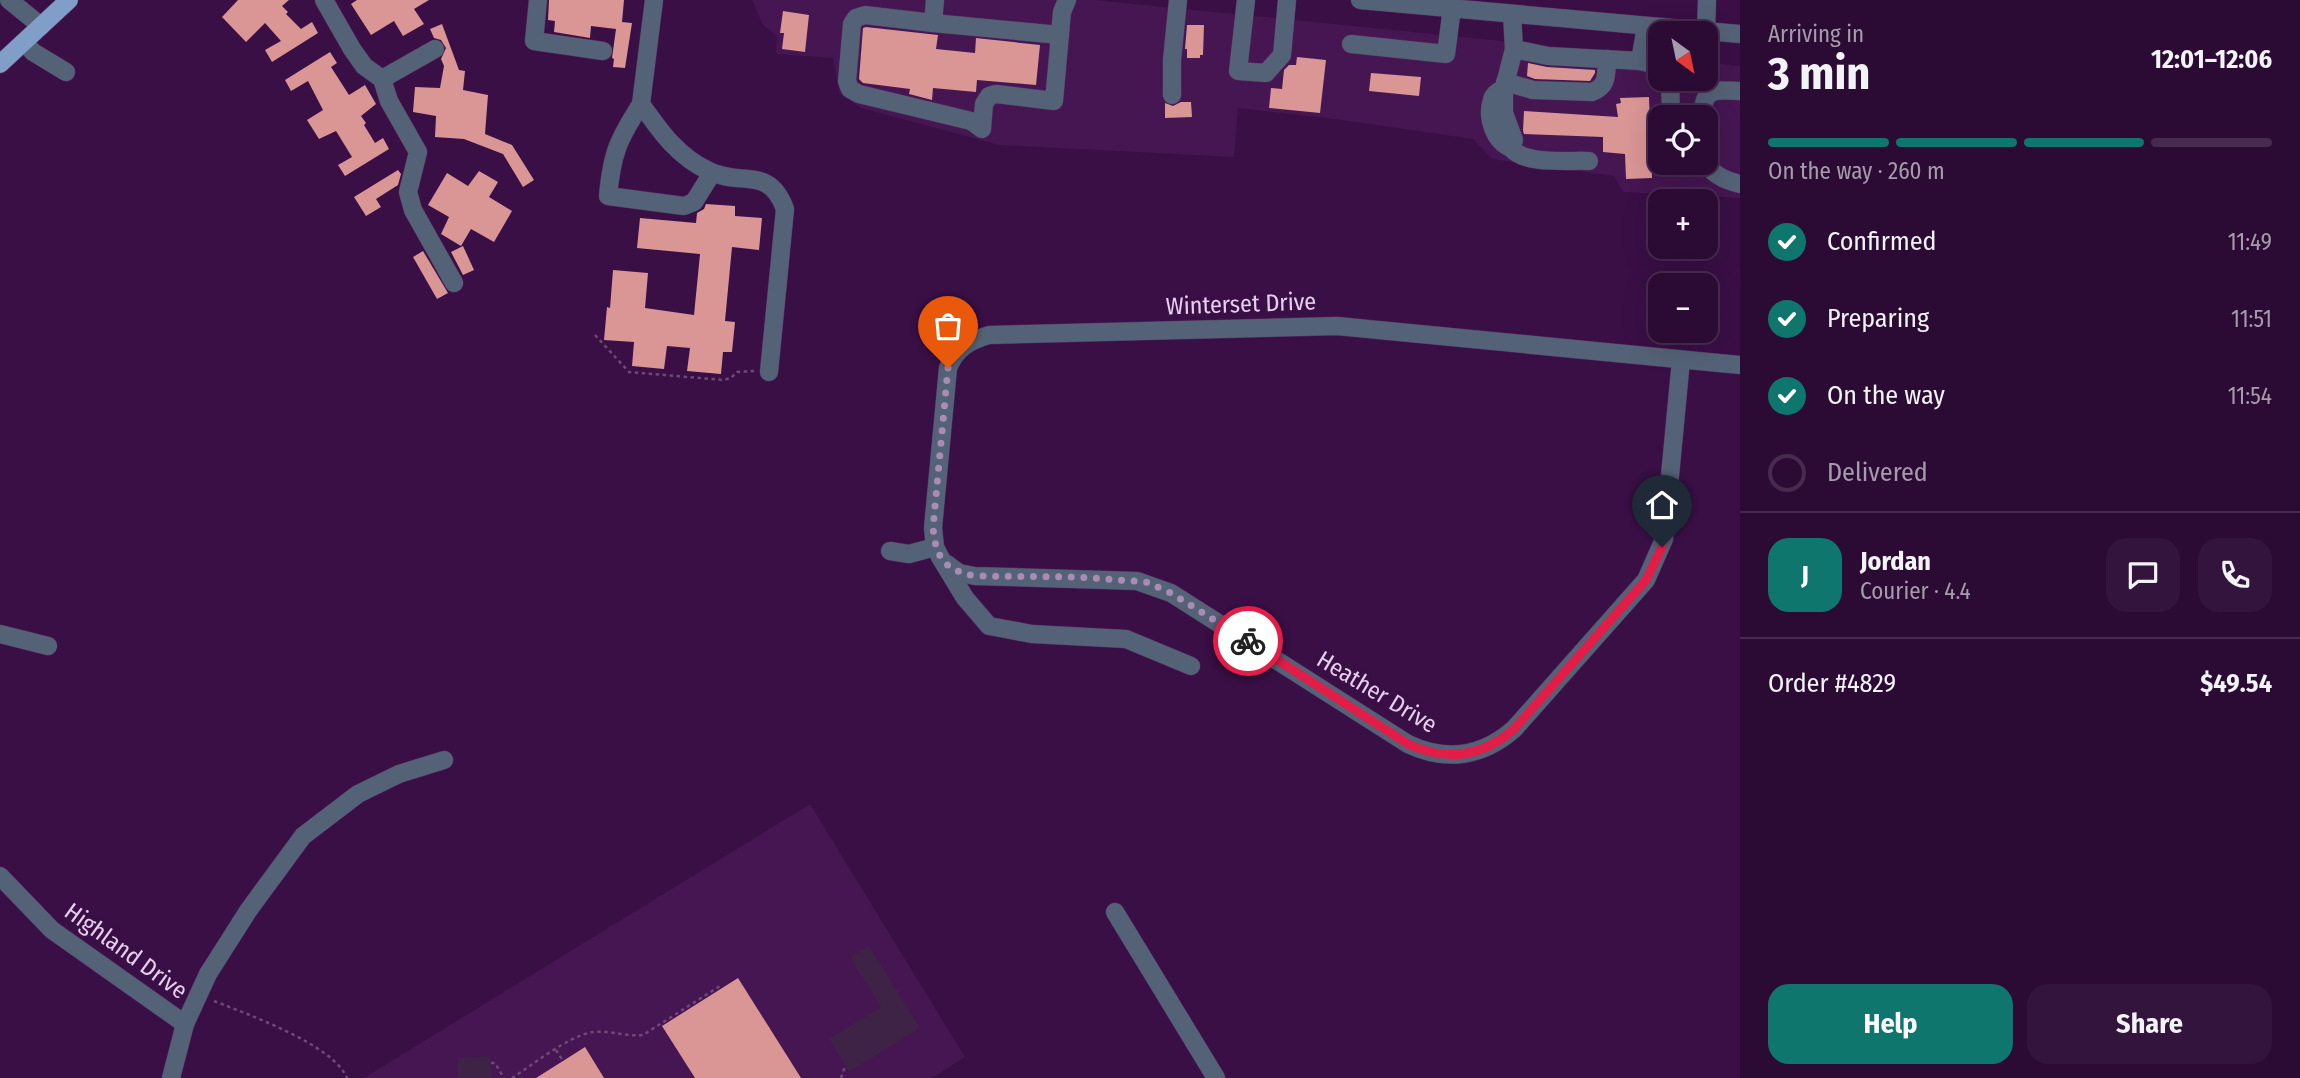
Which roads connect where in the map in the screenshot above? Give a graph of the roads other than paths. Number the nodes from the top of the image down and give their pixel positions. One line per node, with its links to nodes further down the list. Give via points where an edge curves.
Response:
1 (9, 0): 18 (street)
2 (69, 0): 18 (main road)
3 (324, 0): 33 (street, via 358,58)
4 (538, 0): 27 (street, via 534,41)
5 (654, 0): 37 (street)
6 (935, 0): 17 (street)
7 (1067, 0): 22 (street)
8 (1178, 0): 36 (street)
9 (1246, 0): 10 (street, via 1238,71 1266,73 1282,55)
10 (1287, 0)
11 (1360, 0): 13 (street)
12 (1707, 0): 16 (street)
13 (1457, 5): 15 (street); 24 (street, via 1446,54)
14 (1546, 8): 15 (street); 19 (street)
15 (1512, 14): 26 (street)
16 (1706, 21)
17 (933, 23): 22 (street); 22 (street, via 865,15 856,18 847,81 850,89 971,121 982,129 989,96 1054,101)
18 (41, 26): 23 (main road)
19 (1646, 26): 29 (street)
20 (1718, 32): 21 (street)
21 (1740, 34)
22 (1060, 35)
23 (24, 42): 31 (main road); 32 (street)
24 (1351, 44)
25 (435, 49): 33 (street)
26 (1514, 49): 28 (street); 34 (street)
27 (603, 51)
28 (1607, 60): 29 (street); 34 (street, via 1606,82 1592,92)
29 (1640, 61): 30 (street)
30 (1648, 63)
31 (0, 64)
32 (66, 72)
33 (382, 79): 43 (street, via 418,152 408,192 414,211)
34 (1504, 85): 39 (street, via 1492,100 1491,120 1502,145 1528,159)
35 (1740, 91): 38 (street, via 1717,90 1708,94)
36 (1172, 96)
37 (642, 104): 40 (street, via 663,136); 40 (street, via 613,155 608,197 684,206 694,202)
38 (1702, 105)
39 (1589, 161)
40 (712, 173): 46 (street, via 764,182 778,192 785,209)
41 (1717, 175): 42 (street)
42 (1740, 184)
43 (454, 283)
44 (1681, 360): 45 (street, Winterset Drive); 48 (street, Winterset Drive, via 1337,326 989,335 962,346 948,368 933,528); 48 (street, Heather Drive, via 1664,539 1655,563 1646,580 1514,729 1473,753 1447,756 1408,744 1171,593 1146,582 975,576 959,573)
45 (1740, 365)
46 (769, 372)
47 (890, 551): 48 (street)
48 (938, 552): 51 (street, via 965,598 989,626 1032,634 1126,639)
49 (0, 634): 50 (street)
50 (48, 646)
51 (1191, 666)
52 (443, 760): 55 (street, via 358,794 303,836 208,974)
53 (0, 876): 55 (street, Highland Drive, via 52,930)
54 (1115, 912): 57 (street)
55 (184, 1024): 56 (street, Highland Drive)
56 (171, 1078)
57 (1216, 1078)

